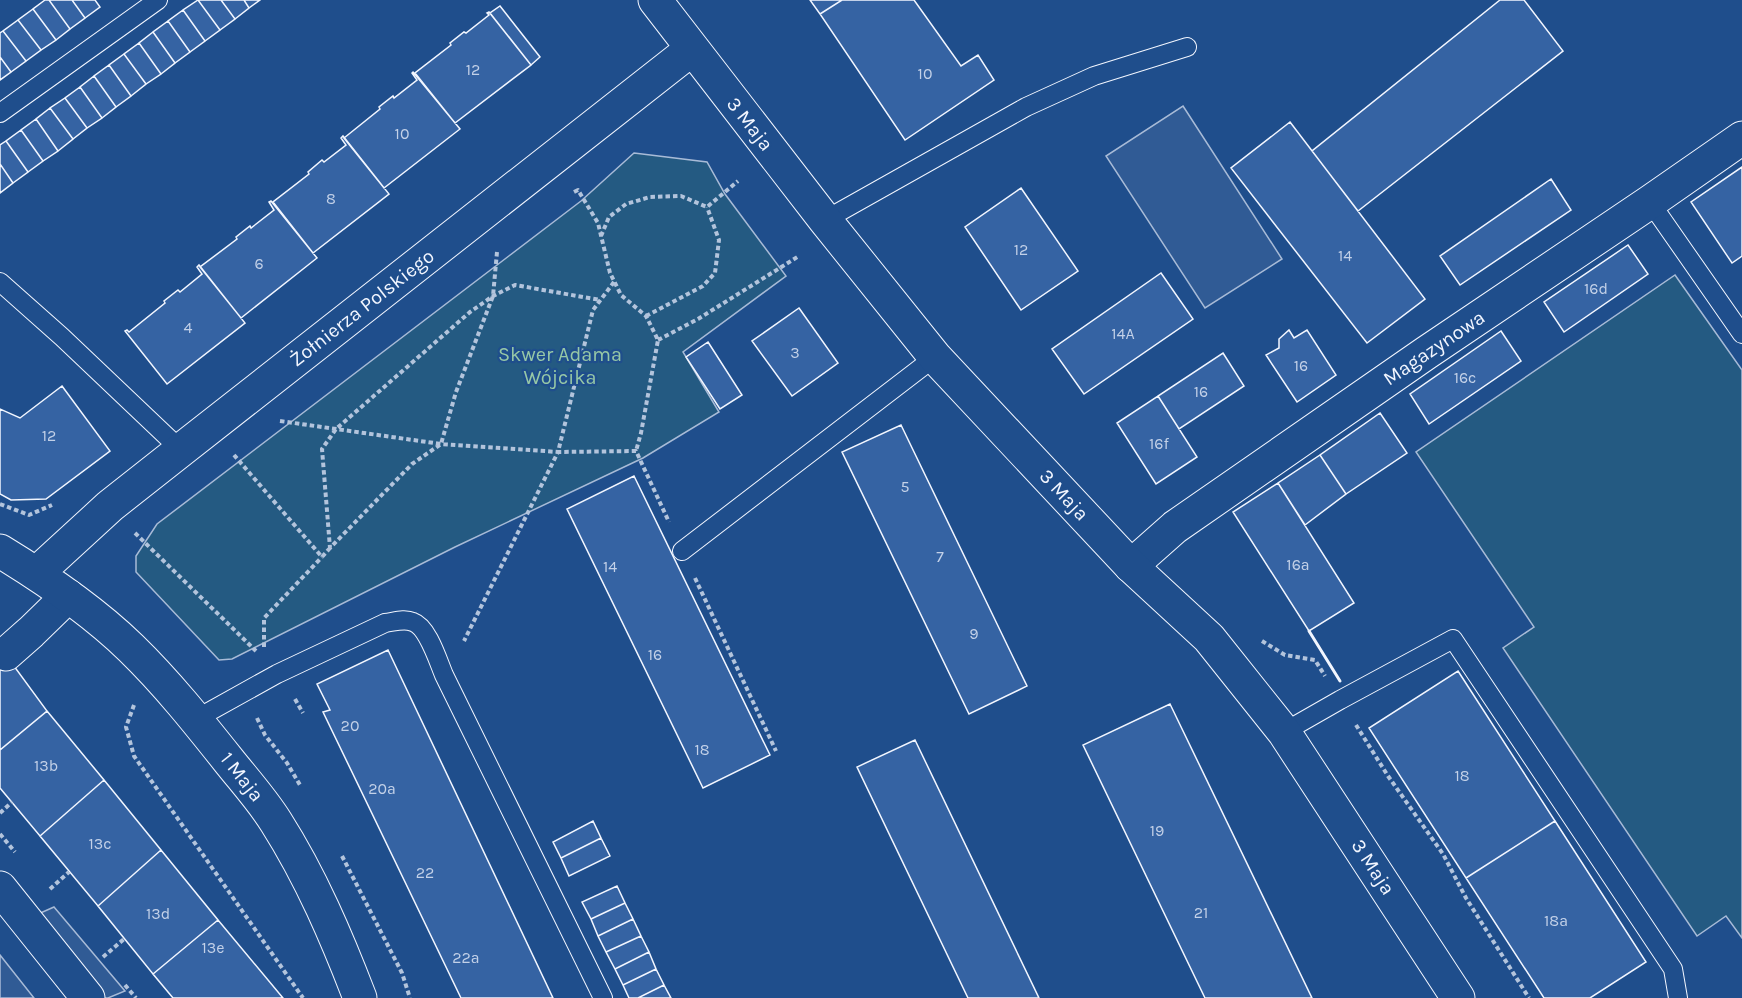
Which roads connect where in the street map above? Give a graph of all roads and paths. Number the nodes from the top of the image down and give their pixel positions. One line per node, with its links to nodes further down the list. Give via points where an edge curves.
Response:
1 (158, 0): 5 (lane)
2 (655, 0): 4 (street, 3 Maja)
3 (1187, 47): 11 (lane, via 1095,76 1026,107)
4 (692, 49): 11 (street, 3 Maja); 27 (street, Żołnierza Polskiego)
5 (0, 113)
6 (1742, 138): 9 (street, Magazynowa)
7 (738, 181): 10 (path)
8 (569, 196): 12 (path, via 578,190 598,223)
9 (1650, 202): 19 (lane); 38 (street, Magazynowa, via 1175,527)
10 (707, 207): 12 (path, via 681,196 650,197 626,204 609,217); 20 (path, via 719,240 715,273 703,286)
11 (825, 220): 23 (street, 3 Maja)
12 (601, 237): 16 (path)
13 (498, 250): 17 (path)
14 (799, 256): 22 (path)
15 (0, 282): 27 (lane)
16 (614, 282): 18 (path); 20 (path, via 621,295)
17 (493, 296): 18 (path, via 515,285); 25 (path); 26 (path, via 456,392)
18 (600, 300): 29 (path, via 593,310)
19 (1736, 313): 21 (lane)
20 (646, 316): 22 (path)
21 (1742, 334)
22 (658, 340): 28 (path)
23 (935, 357): 36 (lane); 38 (street, 3 Maja)
24 (279, 420): 25 (path)
25 (336, 429): 26 (path); 34 (path, via 322,449)
26 (441, 444): 29 (path); 34 (path, via 412,464)
27 (181, 450): 39 (street, Żołnierza Polskiego, via 110,506)
28 (636, 451)
29 (558, 452): 43 (path)
30 (233, 454): 37 (path)
31 (60, 500): 32 (path, via 29,514)
32 (0, 504)
33 (135, 533): 37 (path, via 264,658 264,618)
34 (330, 548): 37 (path)
35 (0, 551): 39 (street, 1 Maja)
36 (682, 551)
37 (322, 557)
38 (1131, 566): 47 (street, 3 Maja, via 1209,638)
39 (37, 573): 40 (street, 1 Maja)
40 (68, 596): 42 (street); 46 (street, 1 Maja, via 131,647)
41 (1253, 636): 44 (path, via 1285,655 1315,660)
42 (6, 654)
43 (444, 675): 46 (lane, via 420,626 400,620 385,623 277,674); 58 (lane)
44 (1340, 700): 47 (lane); 60 (path, via 1443,854); 61 (lane, via 1453,639 1673,969)
45 (141, 712): 56 (path, via 134,704 126,727 134,756)
46 (196, 719): 57 (street, 1 Maja, via 276,821 318,898)
47 (1284, 732): 59 (street, 3 Maja)
48 (12, 802): 49 (path)
49 (0, 813)
50 (69, 872): 52 (path)
51 (0, 888): 55 (street)
52 (48, 890)
53 (124, 939): 54 (path)
54 (105, 954)
55 (88, 998)
56 (303, 998)
57 (360, 998)
58 (603, 998)
59 (1458, 998)
60 (1529, 998)
61 (1678, 998)

